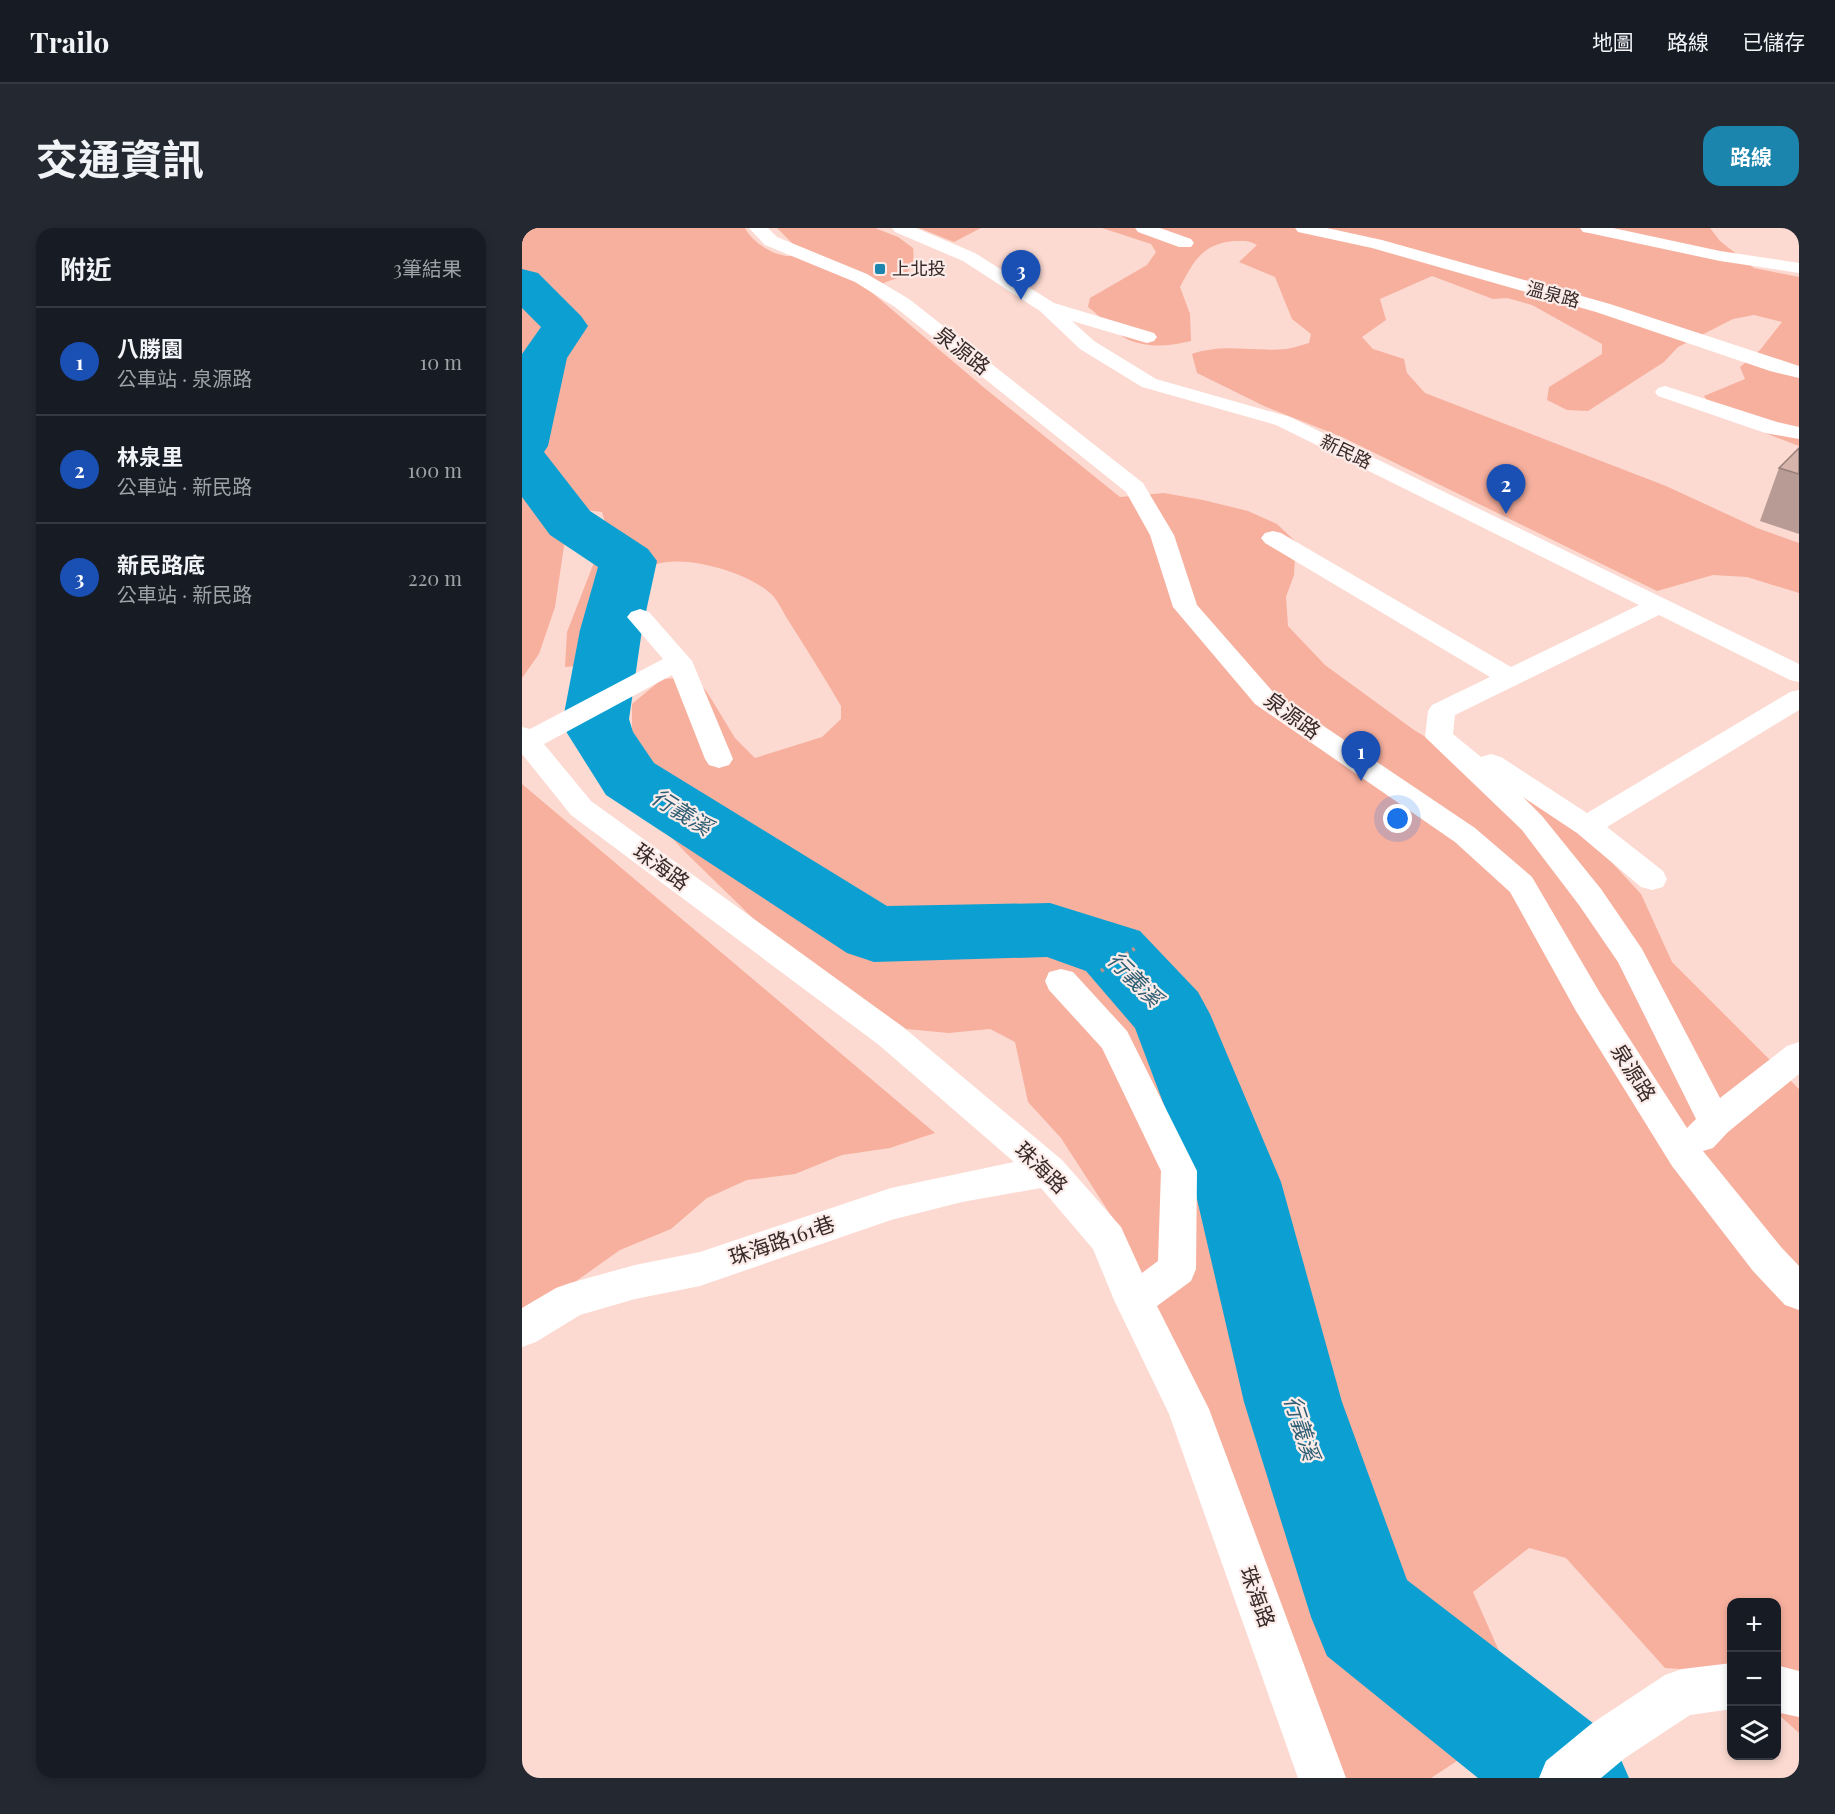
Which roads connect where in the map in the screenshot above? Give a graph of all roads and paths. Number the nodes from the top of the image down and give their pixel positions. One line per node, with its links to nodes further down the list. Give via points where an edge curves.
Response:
1 (758, 228): 28 (street, 泉源路, via 771,241 861,278 902,303 1135,488 1162,535 1185,607 1264,698 1465,835 1521,885 1588,1002)
2 (901, 228): 8 (street, 新民路, via 969,257)
3 (1144, 228): 6 (street)
4 (1304, 228): 10 (street, 溫泉路, via 1376,244 1603,308)
5 (1589, 228): 7 (street)
6 (1185, 243)
7 (1799, 268)
8 (1047, 307): 9 (street); 14 (street, 新民路, via 1087,345 1149,383 1283,421)
9 (1148, 337)
10 (1799, 372)
11 (1665, 392): 12 (street)
12 (1799, 433)
13 (1273, 538): 18 (street)
14 (1660, 605): 17 (street, 新民路); 18 (street)
15 (640, 617): 16 (street)
16 (679, 660): 20 (street); 21 (street)
17 (1799, 674)
18 (1510, 678): 27 (street, via 1442,711 1439,737 1532,823 1590,897 1631,957)
19 (1799, 698): 23 (street)
20 (524, 740): 29 (street, 珠海路, via 581,808 891,1036)
21 (719, 759)
22 (1490, 762): 23 (street)
23 (1587, 826): 24 (street)
24 (1652, 879)
25 (1061, 981): 31 (street, via 1115,1040 1179,1171 1177,1269)
26 (1795, 1065): 27 (street)
27 (1715, 1122): 28 (street)
28 (1685, 1155): 30 (street, 泉源路, via 1767,1259)
29 (1049, 1171): 31 (street, 珠海路, via 1108,1239); 32 (street, 珠海路161巷, via 891,1204 700,1269 570,1300)
30 (1799, 1293)
31 (1134, 1300): 36 (street, 珠海路, via 1188,1409)
32 (522, 1329)
33 (1727, 1686): 37 (street, via 1682,1692 1608,1741)
34 (1781, 1690): 35 (street)
35 (1799, 1695)
36 (1322, 1778)
37 (1563, 1778)

